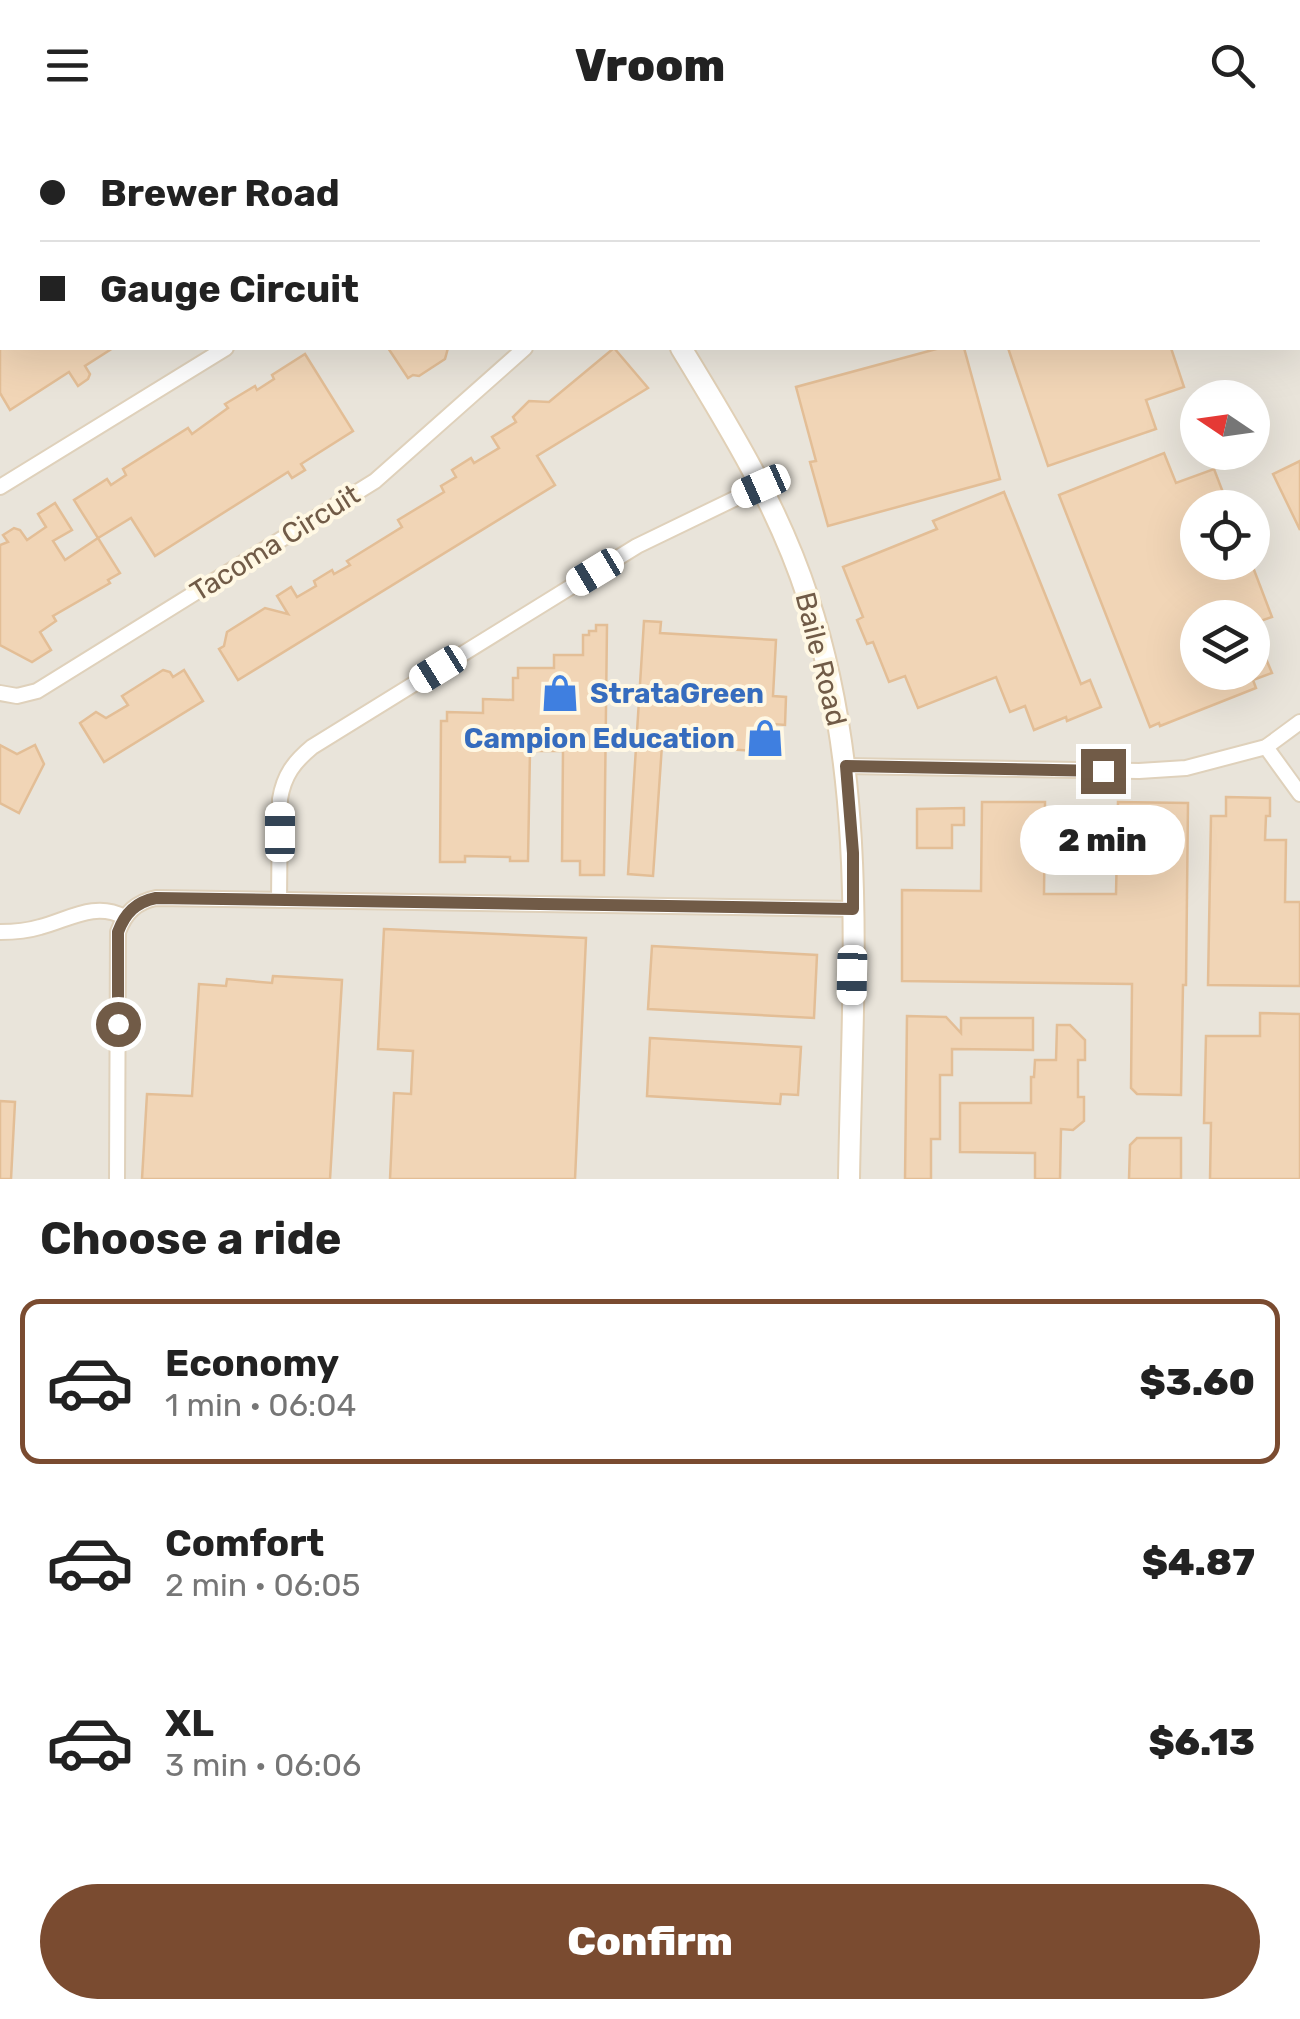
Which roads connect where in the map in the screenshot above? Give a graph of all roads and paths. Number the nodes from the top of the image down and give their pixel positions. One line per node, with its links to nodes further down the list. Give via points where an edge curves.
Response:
1 (223, 350): 4 (street)
2 (523, 350): 6 (street, Tacoma Circuit, via 375,481 38,691)
3 (683, 350): 5 (street, Baile Road)
4 (0, 486)
5 (761, 486): 9 (street, Baile Road, via 808,598); 11 (street, via 637,546 304,754 282,783)
6 (0, 693)
7 (1300, 722): 8 (street)
8 (1266, 748): 9 (street, via 1139,772); 10 (street)
9 (846, 766): 12 (street, Baile Road)
10 (1300, 794)
11 (280, 900): 12 (street); 13 (street, via 156,898)
12 (853, 909): 16 (street, Baile Road)
13 (124, 917): 14 (street, via 86,911 42,927); 15 (street, via 118,932)
14 (0, 932)
15 (117, 1179)
16 (849, 1179)

